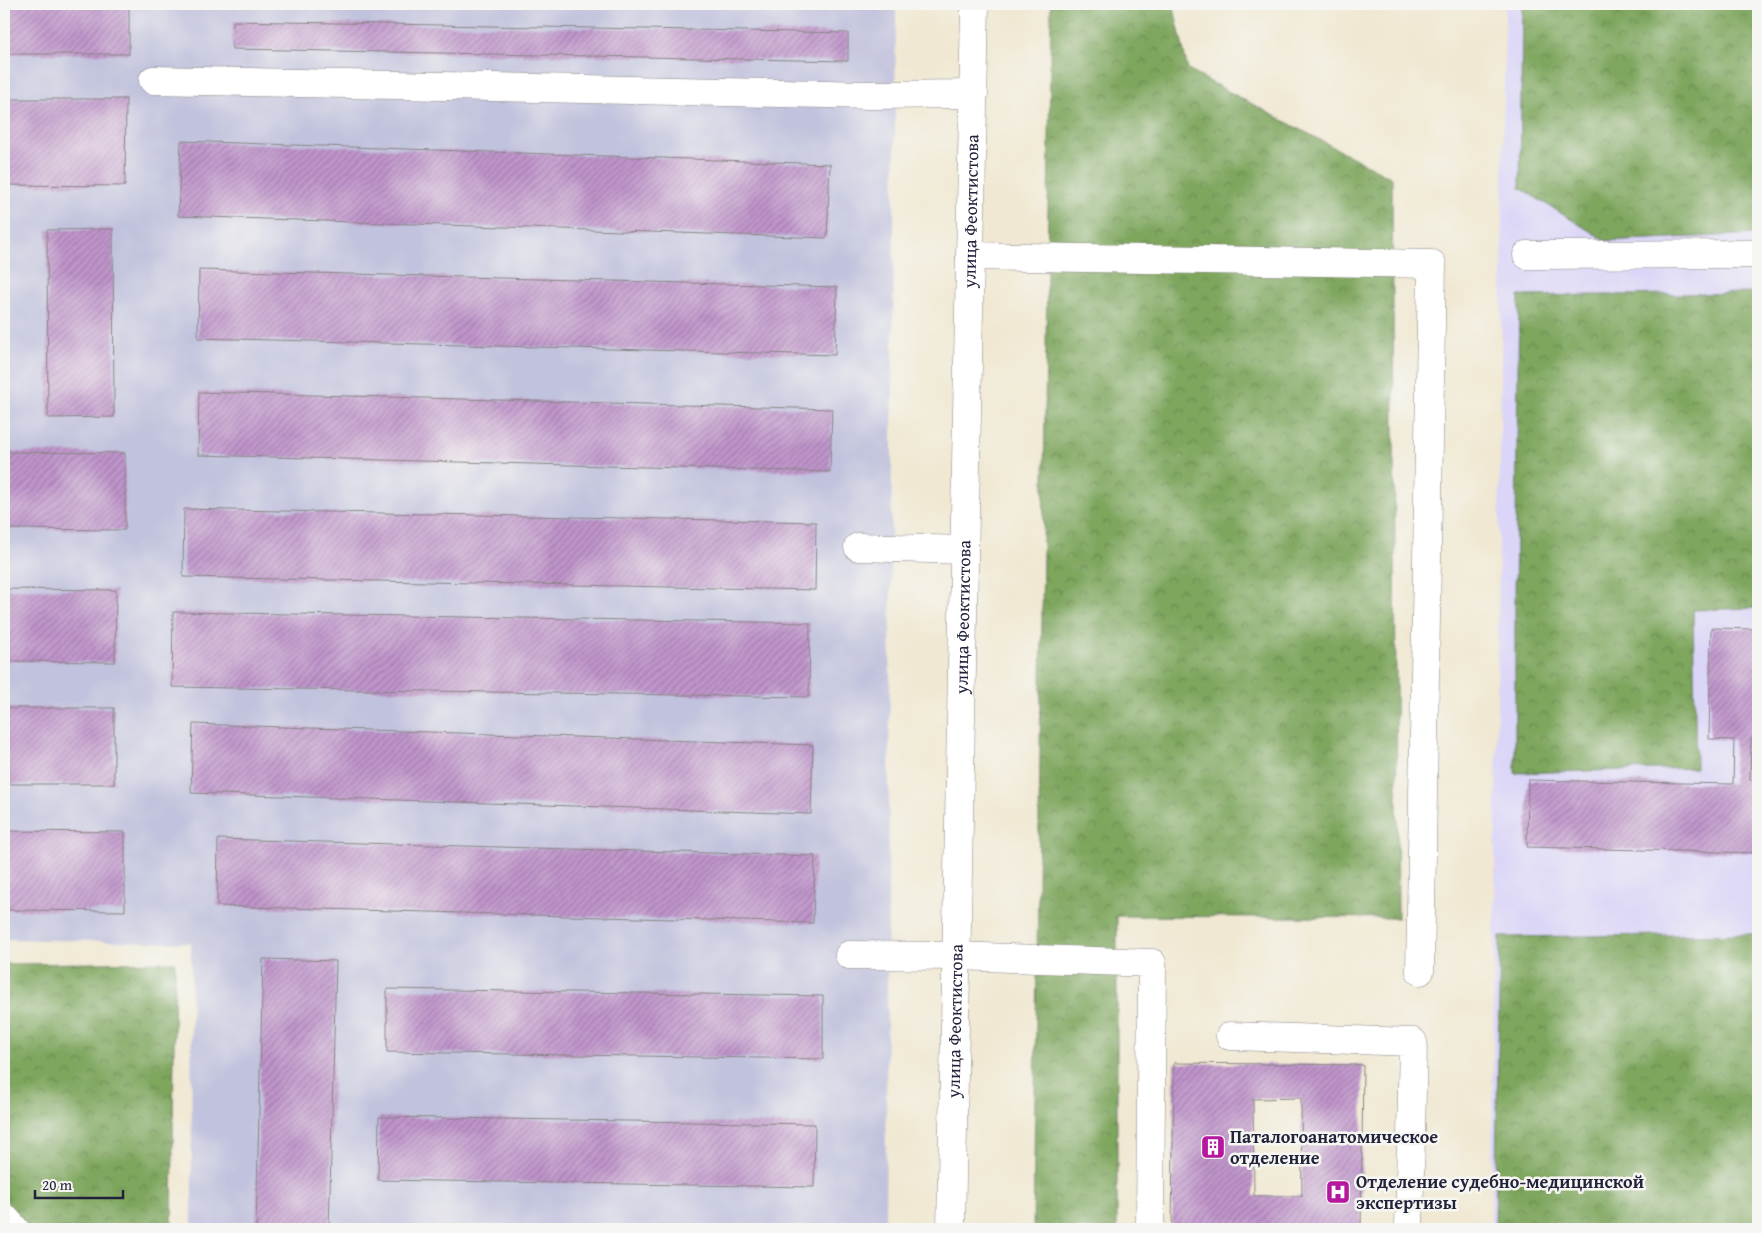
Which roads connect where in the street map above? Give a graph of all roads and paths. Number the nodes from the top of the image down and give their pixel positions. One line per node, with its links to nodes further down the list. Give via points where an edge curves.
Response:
1 (975, 4): 3 (street, улица Феоктистова)
2 (153, 80): 3 (street)
3 (974, 94): 6 (street, улица Феоктистова)
4 (1527, 254): 5 (street)
5 (1758, 254)
6 (970, 256): 8 (street, улица Феоктистова); 11 (street, via 1432,264)
7 (858, 547): 8 (street)
8 (964, 550): 10 (street, улица Феоктистова)
9 (849, 955): 10 (street)
10 (957, 956): 15 (street, улица Феоктистова); 16 (street, via 1152,963)
11 (1420, 971)
12 (1230, 1036): 17 (street, via 1413,1042)
13 (4, 1217): 14 (street)
14 (15, 1229)
15 (951, 1229)
16 (1150, 1229)
17 (1409, 1229)

